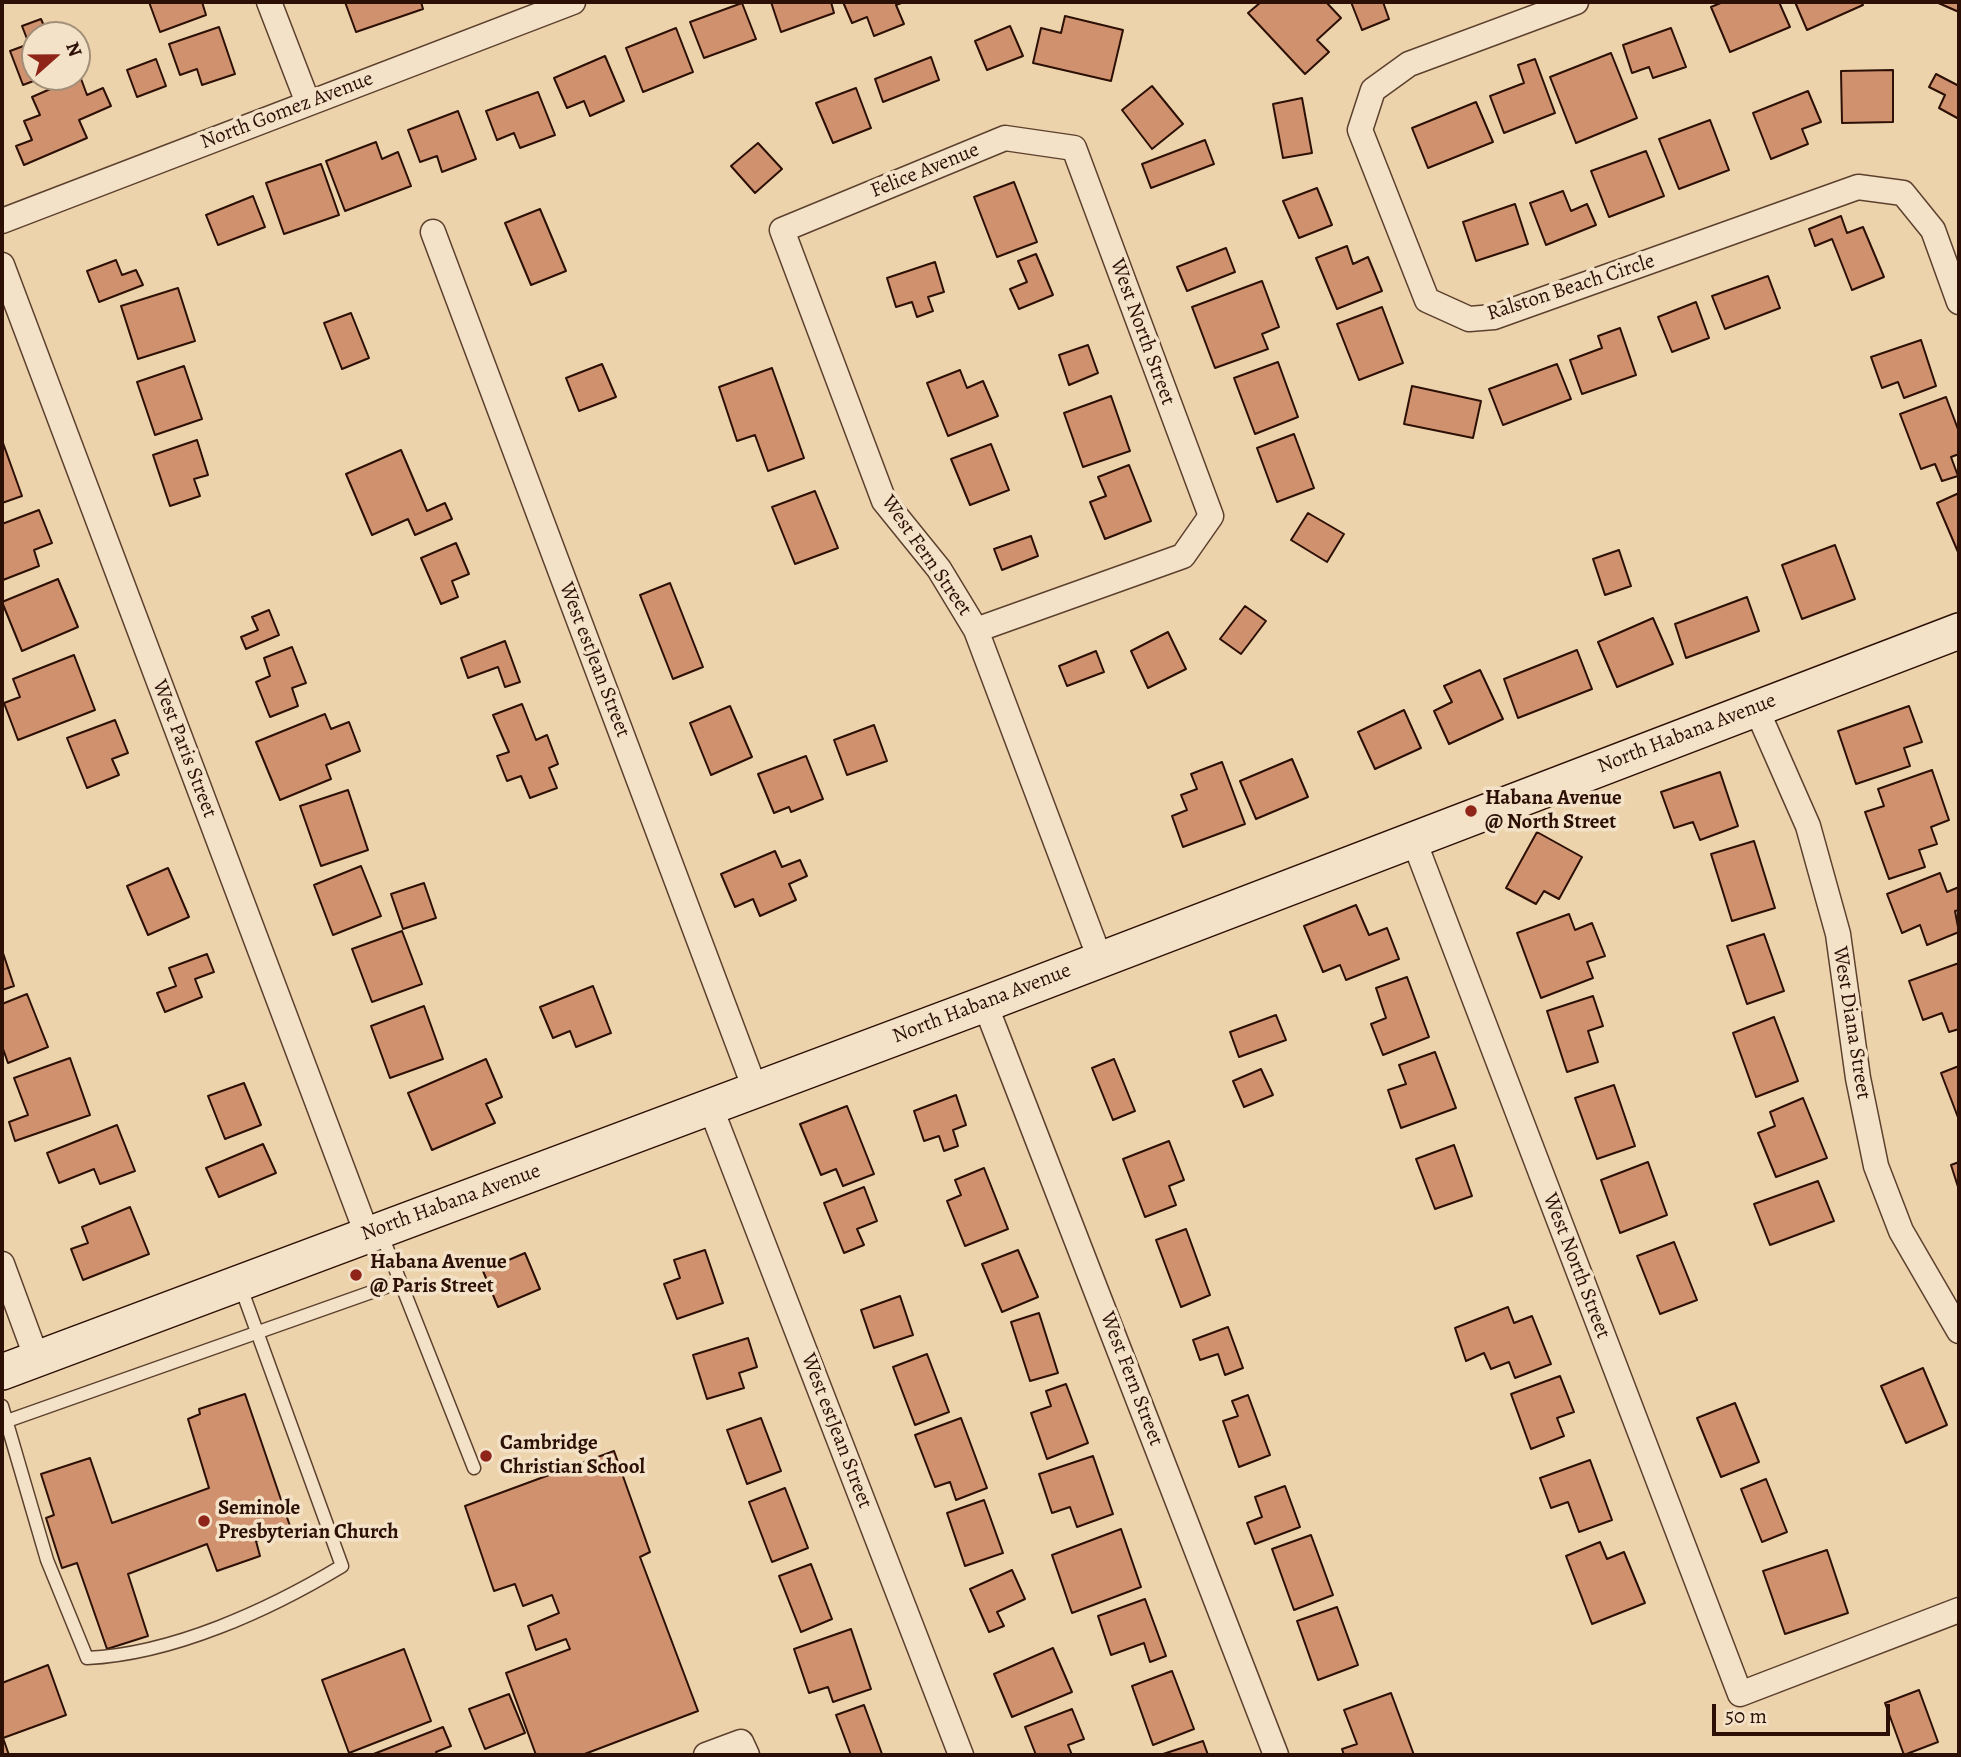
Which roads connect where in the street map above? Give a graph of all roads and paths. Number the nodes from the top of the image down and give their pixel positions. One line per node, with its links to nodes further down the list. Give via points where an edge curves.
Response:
1 (270, 2): 4 (street)
2 (573, 2): 4 (street, North Gomez Avenue)
3 (1576, 2): 10 (street, Ralston Beach Circle, via 1409,64 1373,90 1360,130 1427,300 1469,319 1494,317 1858,187 1903,193 1933,230)
4 (308, 103): 6 (street, North Gomez Avenue)
5 (1074, 148): 7 (street, Felice Avenue, via 1005,138); 11 (street, West North Street, via 1211,516 1184,556)
6 (2, 221)
7 (782, 230): 11 (street, West Fern Street, via 884,501 939,569)
8 (433, 232): 17 (street, West estJean Street)
9 (2, 265): 19 (street, West Paris Street)
10 (1959, 302)
11 (976, 629): 15 (street, West Fern Street)
12 (1959, 631): 13 (street, North Habana Avenue)
13 (1756, 708): 14 (street, North Habana Avenue); 23 (street, West Diana Street, via 1808,826 1838,934 1876,1166 1901,1231)
14 (1413, 838): 15 (street, North Habana Avenue); 30 (street, West North Street, via 1740,1694)
15 (1100, 959): 16 (street, North Habana Avenue)
16 (985, 1004): 17 (street, North Habana Avenue); 34 (street, West Fern Street)
17 (755, 1089): 18 (street, North Habana Avenue)
18 (710, 1106): 19 (street, North Habana Avenue); 33 (street, West estJean Street)
19 (373, 1232): 21 (street, North Habana Avenue); 22 (lane)
20 (2, 1264): 25 (street)
21 (239, 1282): 24 (lane); 25 (street, North Habana Avenue)
22 (400, 1282): 24 (lane); 29 (lane)
23 (1959, 1331)
24 (258, 1332): 28 (lane); 28 (lane, via 342,1566 260,1610 137,1652 87,1658 47,1560)
25 (37, 1359): 26 (street, North Habana Avenue)
26 (2, 1372)
27 (2, 1406): 28 (lane)
28 (8, 1421)
29 (474, 1468)
30 (1959, 1610)
31 (706, 1755): 32 (street, via 741,1742)
32 (747, 1755)
33 (961, 1755)
34 (1276, 1755)

